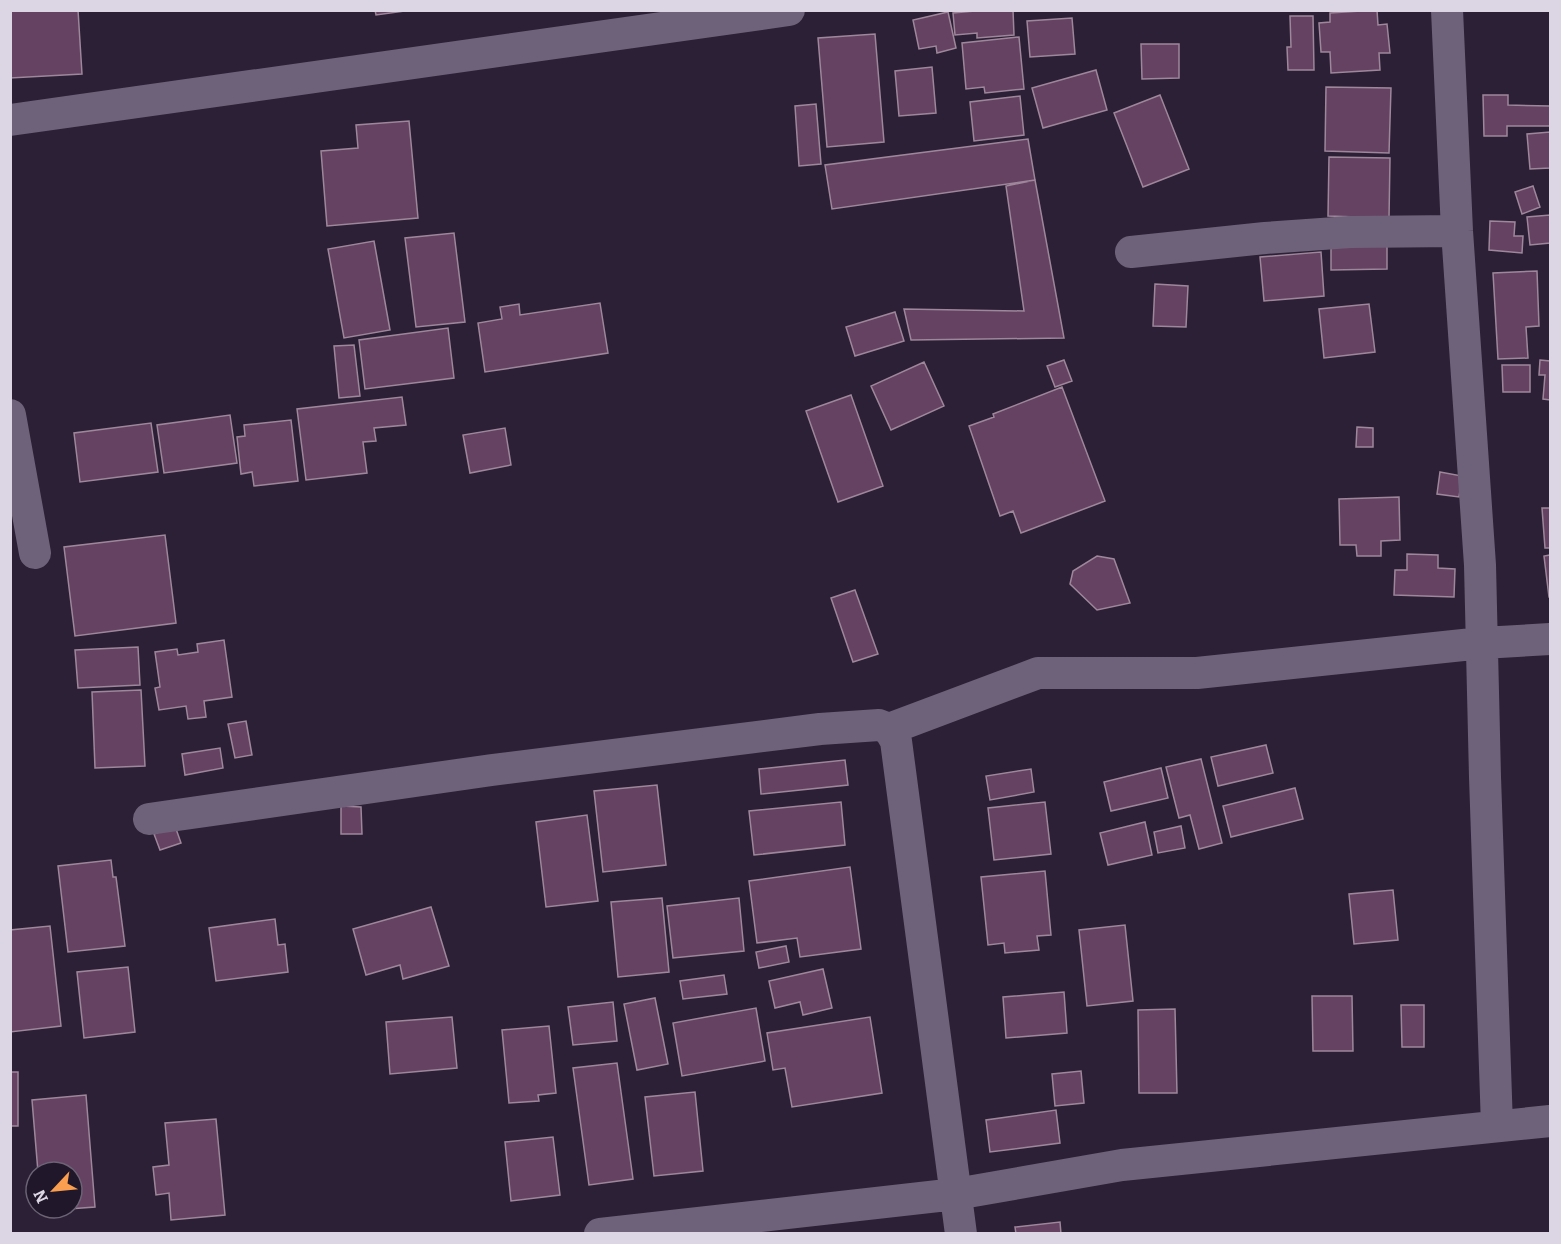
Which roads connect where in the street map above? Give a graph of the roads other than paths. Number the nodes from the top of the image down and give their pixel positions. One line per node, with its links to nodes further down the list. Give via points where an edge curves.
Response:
1 (789, 10): 3 (street)
2 (1447, 10): 5 (street)
3 (611, 22): 4 (street)
4 (10, 120)
5 (1457, 231): 6 (street, via 1265,237); 10 (street)
6 (1131, 252)
7 (10, 415): 8 (street)
8 (35, 553)
9 (1551, 639): 10 (street)
10 (1482, 643): 11 (street, via 1197,673 1038,673); 14 (street)
11 (889, 729): 12 (street, via 879,725 808,730); 15 (street, via 896,741)
12 (149, 819)
13 (1551, 1120): 14 (street)
14 (1497, 1126): 15 (street, via 1122,1165)
15 (956, 1194): 16 (street); 18 (street)
16 (807, 1222): 17 (street)
17 (600, 1233)
18 (961, 1233)

